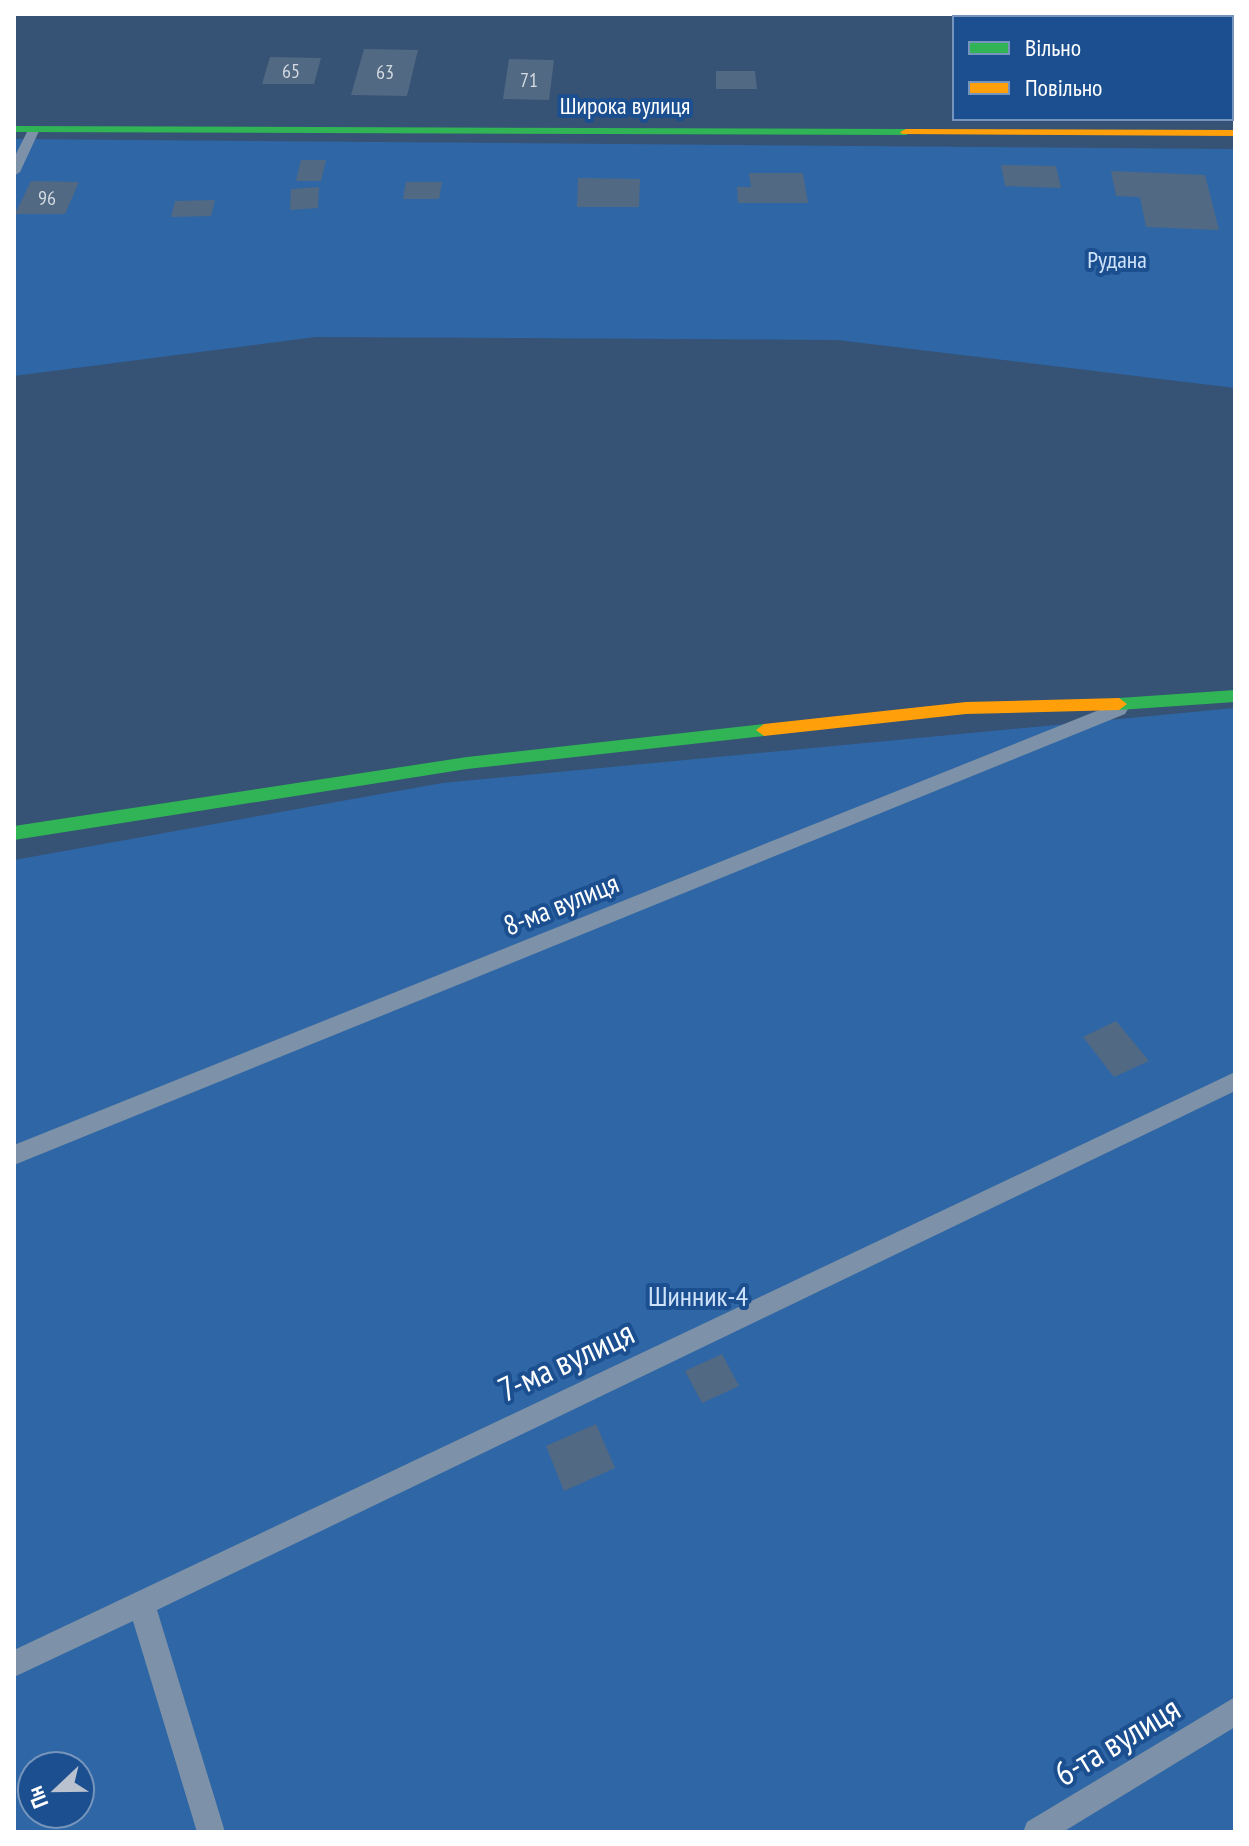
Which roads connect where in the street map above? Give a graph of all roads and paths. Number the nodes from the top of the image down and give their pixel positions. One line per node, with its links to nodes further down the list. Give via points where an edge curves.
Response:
1 (14, 129): 2 (street, Широка вулиця)
2 (34, 129): 3 (street, Широка вулиця); 4 (lane)
3 (1235, 133)
4 (14, 172)
5 (1235, 696): 6 (street)
6 (1129, 704): 7 (street, via 966,708 467,763); 9 (lane, 8-ма вулиця)
7 (14, 833)
8 (1235, 1081): 10 (lane, 7-ма вулиця)
9 (14, 1155)
10 (141, 1602): 11 (lane, 7-ма вулиця); 13 (lane)
11 (14, 1664)
12 (1235, 1711): 14 (lane, 6-та вулиця)
13 (211, 1832)
14 (1037, 1832)

